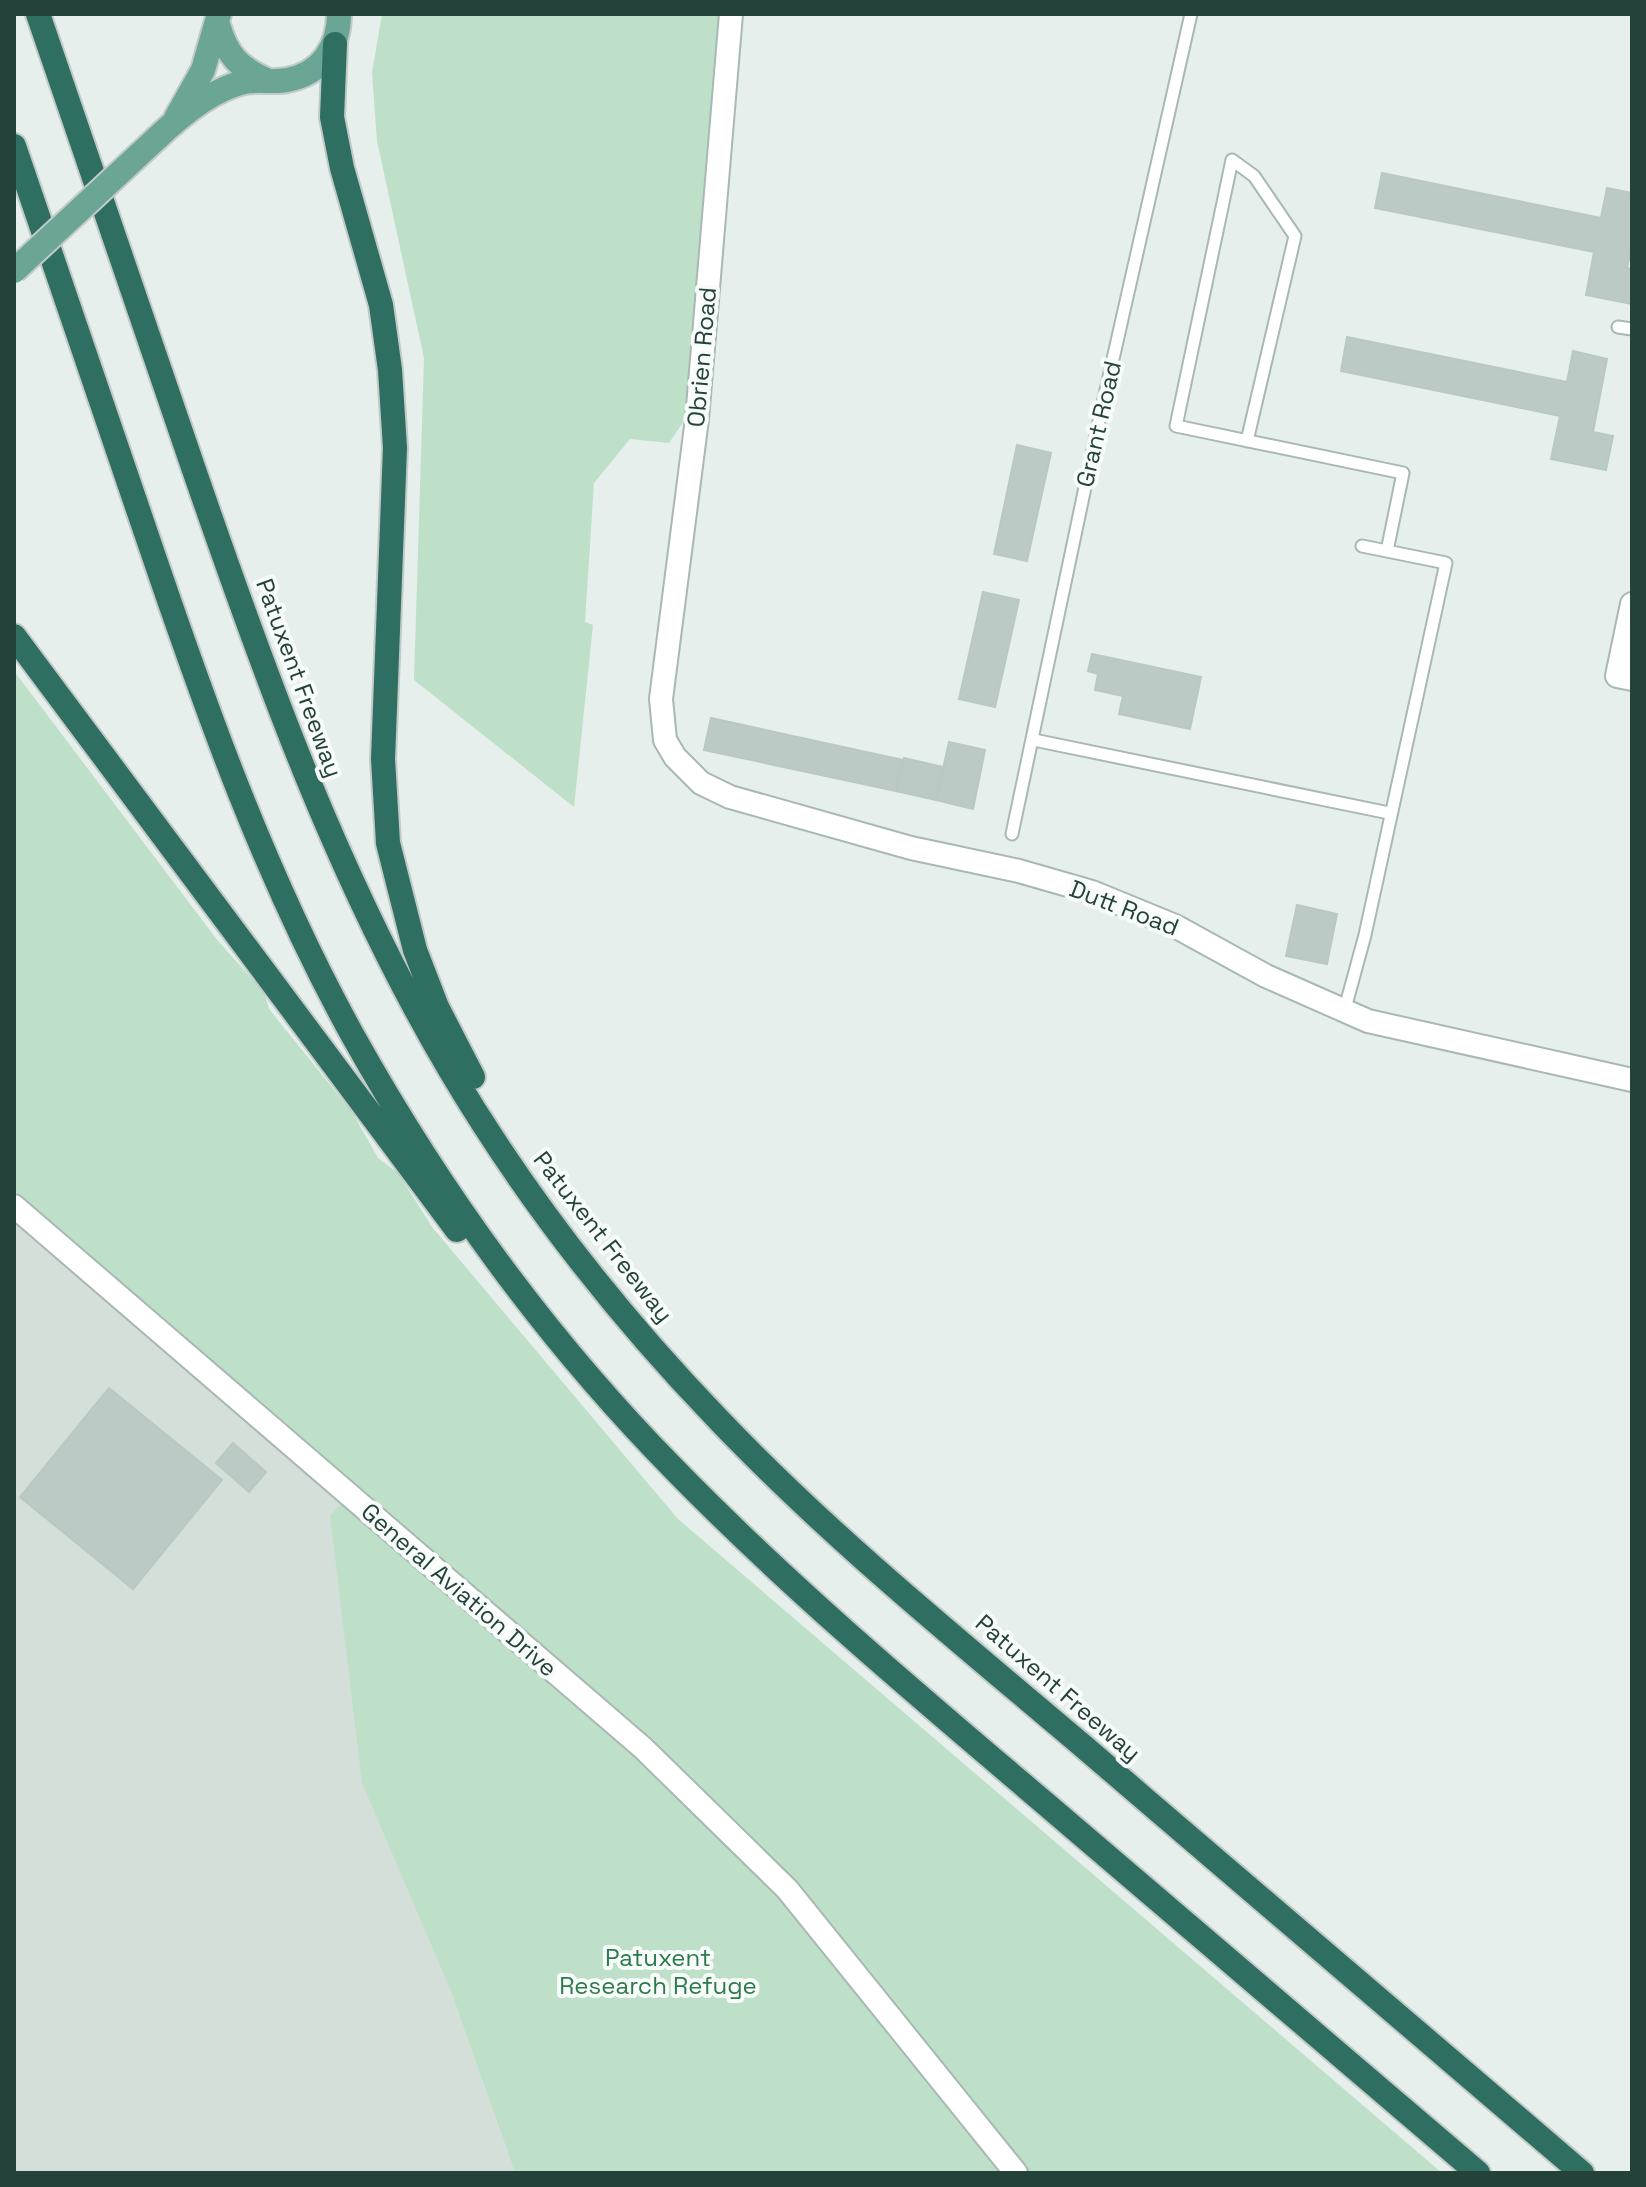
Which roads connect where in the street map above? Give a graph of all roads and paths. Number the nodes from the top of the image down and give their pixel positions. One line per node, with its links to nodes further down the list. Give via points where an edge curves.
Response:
1 (38, 14): 28 (highway, Patuxent Freeway, via 268,686 364,911 454,1077 513,1168)
2 (339, 14): 6 (main road)
3 (731, 14): 21 (street, Obrien Road, via 697,419)
4 (1191, 14): 22 (lane, Grant Road, via 1062,590)
5 (218, 20): 7 (main road, via 234,61); 8 (main road, via 203,70)
6 (335, 44): 7 (main road, via 307,74); 28 (highway, via 332,117 381,305 390,370 395,448 383,759 388,843 398,891 437,1007 468,1069)
7 (266, 80): 8 (main road, via 227,88)
8 (165, 131): 10 (main road, bridge)
9 (14, 146): 29 (highway, via 207,713 305,944 387,1095 458,1206)
10 (14, 271)
11 (1618, 327): 12 (lane)
12 (1632, 329)
13 (1247, 441): 13 (lane, via 1176,426 1232,160 1254,176 1295,236); 15 (lane, via 1403,473)
14 (1362, 546): 15 (lane)
15 (1387, 551): 23 (lane, via 1446,563)
16 (1632, 604): 20 (street)
17 (14, 636): 19 (highway)
18 (14, 645): 19 (highway)
19 (40, 673): 29 (highway, via 445,1216)
20 (1625, 677)
21 (661, 699): 25 (street, Dutt Road, via 665,740 687,771 714,791 866,836 1106,896)
22 (1034, 740): 23 (lane); 24 (lane, Grant Road)
23 (1389, 813): 25 (lane)
24 (1012, 834)
25 (1344, 1013): 26 (street, Dutt Road)
26 (1632, 1080)
27 (14, 1206): 30 (street, General Aviation Drive, via 643,1748 787,1889)
28 (657, 1351): 32 (highway, Patuxent Freeway, via 735,1437 867,1561)
29 (606, 1396): 31 (highway, via 742,1537 826,1614)
30 (1016, 2173)
31 (1478, 2173)
32 (1582, 2173)

